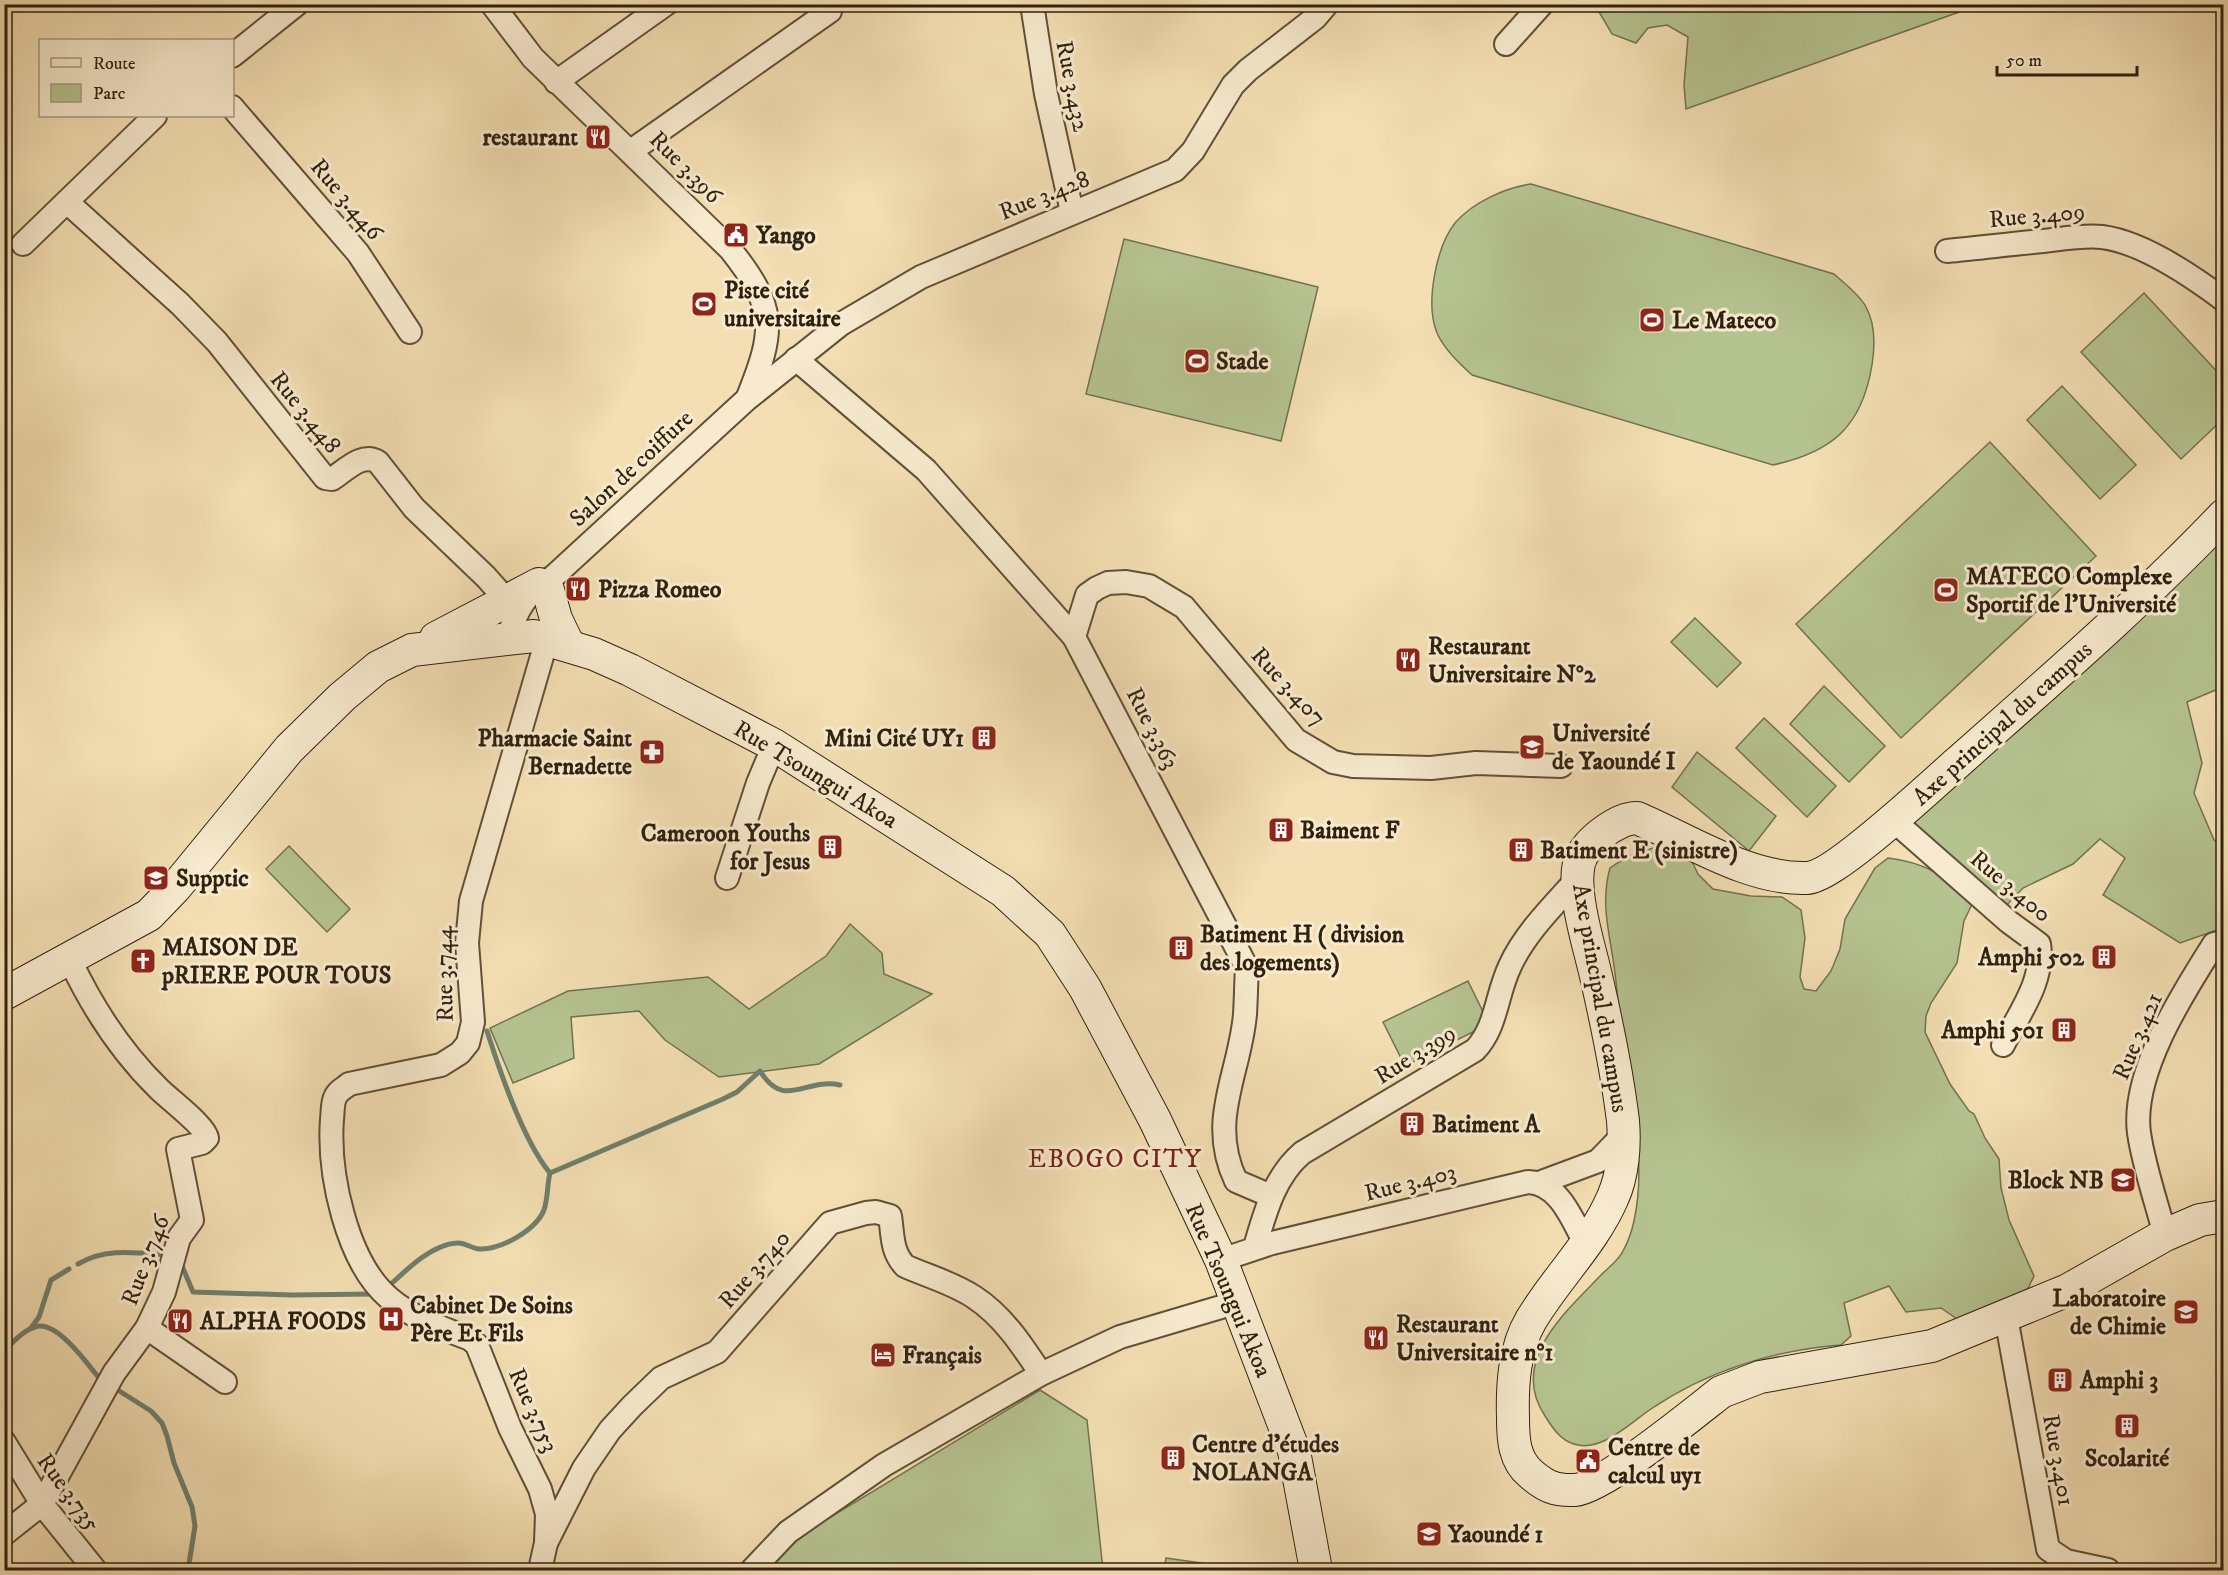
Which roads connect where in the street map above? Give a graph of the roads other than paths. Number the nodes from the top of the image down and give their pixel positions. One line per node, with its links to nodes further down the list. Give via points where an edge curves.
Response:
1 (297, 4): 9 (street)
2 (492, 4): 10 (street, Rue 3.396, via 510,32)
3 (666, 4): 10 (street)
4 (1032, 4): 15 (street, Rue 3.432, via 1046,94)
5 (1327, 4): 15 (street, Rue 3.428, via 1233,85 1193,151 1175,170)
6 (1542, 4): 8 (street)
7 (830, 11): 13 (street)
8 (1506, 44)
9 (234, 54)
10 (556, 82): 13 (street, Rue 3.396)
11 (234, 109): 19 (street, Rue 3.446, via 358,253)
12 (154, 117): 14 (street)
13 (631, 151): 21 (street, Rue 3.396, via 730,249 753,278 765,308 768,339)
14 (67, 202): 16 (street); 24 (street, Rue 3.448, via 217,342 325,478 332,479 362,458 378,462 414,508)
15 (1072, 212): 20 (street, Rue 3.428, via 921,277 841,324)
16 (23, 244)
17 (1947, 251): 18 (street, Rue 3.409, via 2102,237 2158,259 2202,283)
18 (2223, 300)
19 (410, 332)
20 (796, 359): 21 (street, Rue 3.428); 25 (street, Rue 3.363, via 926,470)
21 (747, 399): 23 (street, Salon de coiffure)
22 (2223, 515): 30 (street, Axe principal du campus, via 2102,635)
23 (546, 584): 24 (street); 26 (street, via 556,618); 26 (street, Salon de coiffure, via 520,605)
24 (508, 602): 27 (street)
25 (1074, 637): 29 (street, Rue 3.407, via 1087,595 1097,588 1126,582 1149,586 1184,608 1296,740 1333,762 1431,768 1476,763); 39 (street, Rue 3.363, via 1246,968 1245,1015 1227,1101 1223,1144 1236,1181)
26 (540, 640): 27 (street, Rue Tsoungui Akoa); 28 (street, Rue Tsoungui Akoa, via 630,669); 45 (street, Rue 3.744, via 471,901 467,943 473,1022 468,1043 441,1065 349,1084 333,1104 333,1167 341,1208 359,1257)
27 (412, 650): 34 (street, Rue Tsoungui Akoa, via 378,667 289,749 176,888 149,915)
28 (774, 745): 31 (street); 44 (street, Rue Tsoungui Akoa, via 1003,891 1050,934 1085,988 1155,1120)
29 (1561, 766)
30 (1893, 820): 32 (street, Axe principal du campus, via 1847,857 1809,878 1771,875 1747,868 1644,821 1626,818 1605,830 1587,851 1580,861); 36 (street, Rue 3.400, via 2039,944 2039,973)
31 (727, 878)
32 (1578, 878): 37 (street, Axe principal du campus, via 1582,914 1617,1070); 39 (street, Rue 3.399, via 1509,966 1485,1040 1302,1153 1289,1163)
33 (2223, 942): 41 (street, Rue 3.421, via 2214,944 2188,986 2139,1095 2139,1132)
34 (70, 960): 35 (street, Rue Tsoungui Akoa); 48 (street, Rue 3.746, via 99,1018 132,1063 206,1132 206,1141 178,1149 192,1220 179,1238 164,1292)
35 (5, 994)
36 (2003, 1045)
37 (1624, 1134): 38 (street, Rue 3.403, via 1598,1161); 42 (street, Axe principal du campus, via 1614,1195)
38 (1539, 1183): 42 (street, via 1562,1202); 43 (street, Rue 3.403, via 1509,1185)
39 (1271, 1196): 43 (street, Rue 3.399)
40 (2223, 1216): 41 (street, Axe principal du campus, via 2200,1220)
41 (2164, 1235): 47 (street, Axe principal du campus, via 2068,1290)
42 (1585, 1243): 47 (street, Axe principal du campus, via 1530,1322 1518,1353 1512,1386 1513,1444 1525,1469 1546,1487 1576,1490 1597,1482 1738,1383 1932,1346)
43 (1255, 1247): 44 (street, Rue 3.403)
44 (1221, 1260): 46 (street, Rue Tsoungui Akoa)
45 (383, 1292): 54 (street, Rue 3.753, via 433,1325 477,1345 510,1428 540,1489 547,1514)
46 (1238, 1302): 49 (street, via 1120,1337); 58 (street, Rue Tsoungui Akoa, via 1294,1451)
47 (2006, 1317): 59 (street, Rue 3.401, via 2048,1549 2066,1561)
48 (147, 1328): 50 (street); 52 (street, Rue 3.746, via 114,1373)
49 (1041, 1374): 54 (street, Rue 3.740, via 995,1312 972,1296 905,1266 894,1248 890,1216 876,1212 857,1214 830,1224 717,1352 661,1378 632,1406 595,1450); 57 (street, via 884,1465 788,1532)
50 (225, 1382)
51 (4, 1442): 52 (street, Rue 3.735)
52 (42, 1504): 53 (street, Rue 3.746); 55 (street, Rue 3.735)
53 (4, 1534)
54 (546, 1543): 56 (street, Rue 3.740)
55 (94, 1570)
56 (540, 1570)
57 (752, 1570)
58 (1316, 1570)
59 (2108, 1570)

